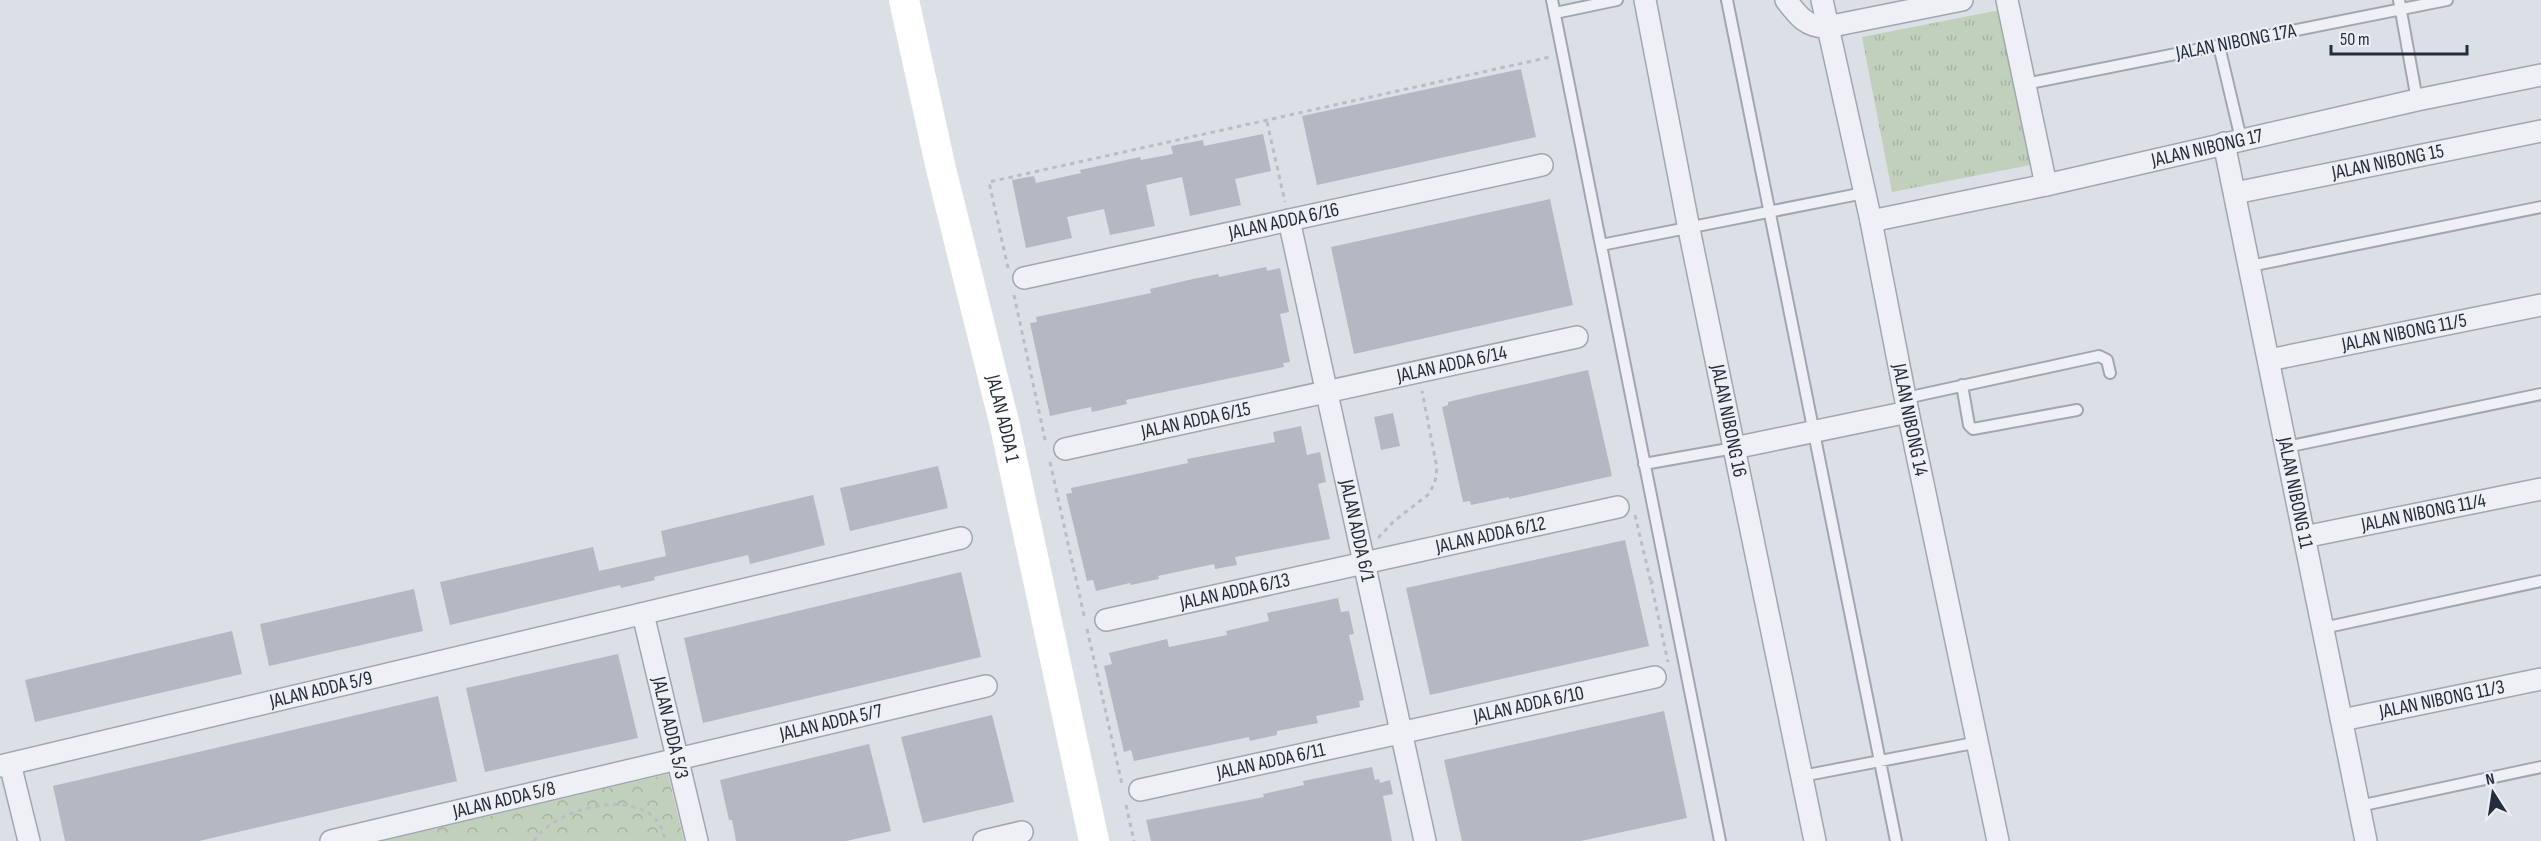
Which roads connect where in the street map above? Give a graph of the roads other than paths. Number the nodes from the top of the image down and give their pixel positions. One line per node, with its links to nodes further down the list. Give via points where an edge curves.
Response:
1 (904, 0): 74 (street, JALAN ADDA 1, via 1005,426)
2 (1552, 0): 13 (lane)
3 (1617, 0): 13 (lane)
4 (1645, 0): 29 (street, JALAN NIBONG 16)
5 (1727, 0): 26 (lane)
6 (1786, 0): 14 (street, via 1814,27)
7 (1822, 0): 14 (street, JALAN NIBONG 14)
8 (1962, 0): 11 (street)
9 (2007, 0): 17 (street)
10 (2447, 0): 12 (lane, JALAN NIBONG 17A)
11 (1919, 4): 14 (street)
12 (2400, 5): 15 (lane, JALAN NIBONG 17A); 18 (lane)
13 (1555, 13): 30 (lane)
14 (1827, 27): 23 (street, JALAN NIBONG 14)
15 (2219, 46): 17 (lane, JALAN NIBONG 17A); 20 (lane)
16 (2541, 75): 18 (street, JALAN NIBONG 17)
17 (2025, 84): 22 (street)
18 (2417, 100): 20 (street, JALAN NIBONG 17)
19 (2541, 131): 24 (street, JALAN NIBONG 15)
20 (2232, 141): 22 (street, JALAN NIBONG 17); 24 (street, JALAN NIBONG 11)
21 (1542, 165): 27 (street, JALAN ADDA 6/16)
22 (2046, 185): 28 (street, JALAN NIBONG 17)
23 (1864, 193): 26 (lane); 28 (street, JALAN NIBONG 14)
24 (2235, 193): 31 (street, JALAN NIBONG 11)
25 (2541, 207): 31 (lane)
26 (1769, 213): 29 (lane); 42 (lane)
27 (1289, 220): 32 (street, JALAN ADDA 6/16); 38 (street, JALAN ADDA 6/1)
28 (1871, 220): 40 (street, JALAN NIBONG 14)
29 (1689, 229): 30 (lane); 44 (street, JALAN NIBONG 16)
30 (1601, 245): 46 (lane)
31 (2250, 266): 35 (street, JALAN NIBONG 11)
32 (1024, 278)
33 (2541, 305): 35 (street, JALAN NIBONG 11/5)
34 (1576, 337): 38 (street, JALAN ADDA 6/14)
35 (2268, 360): 43 (street, JALAN NIBONG 11)
36 (2110, 373): 37 (lane, via 2107,360 2099,356)
37 (1962, 385): 40 (lane); 41 (lane, via 1973,429)
38 (1327, 392): 45 (street, JALAN ADDA 6/15); 51 (street, JALAN ADDA 6/1)
39 (2541, 394): 43 (lane)
40 (1907, 405): 42 (street); 61 (street, JALAN NIBONG 14)
41 (2077, 410)
42 (1814, 431): 44 (street); 63 (lane)
43 (2286, 447): 49 (street, JALAN NIBONG 11)
44 (1734, 448): 46 (lane); 66 (street, JALAN NIBONG 16)
45 (1065, 449)
46 (1644, 464): 76 (lane)
47 (2541, 489): 49 (street, JALAN NIBONG 11/4)
48 (1618, 507): 51 (street, JALAN ADDA 6/12)
49 (2304, 537): 55 (street, JALAN NIBONG 11)
50 (961, 538): 53 (street)
51 (1363, 559): 54 (street, JALAN ADDA 6/13); 60 (street, JALAN ADDA 6/1)
52 (2541, 581): 55 (lane)
53 (643, 614): 62 (street, JALAN ADDA 5/3); 64 (street, JALAN ADDA 5/9)
54 (1106, 620)
55 (2323, 628): 59 (street, JALAN NIBONG 11)
56 (1654, 677): 60 (street, JALAN ADDA 6/10)
57 (2541, 679): 59 (street, JALAN NIBONG 11/3)
58 (986, 686): 62 (street, JALAN ADDA 5/7)
59 (2342, 720): 68 (street, JALAN NIBONG 11)
60 (1402, 733): 67 (street, JALAN ADDA 6/11); 75 (street, JALAN ADDA 6/1)
61 (1979, 742): 63 (lane); 79 (street, JALAN NIBONG 14)
62 (677, 759): 71 (street, JALAN ADDA 5/8); 72 (street, JALAN ADDA 5/3)
63 (1879, 761): 66 (lane); 78 (lane)
64 (5, 765): 70 (street)
65 (2541, 767): 68 (lane)
66 (1802, 776): 77 (street, JALAN NIBONG 16)
67 (1140, 790)
68 (2359, 806): 80 (street, JALAN NIBONG 11)
69 (1022, 832): 73 (street)
70 (29, 841)
71 (331, 841)
72 (697, 841)
73 (984, 841)
74 (1094, 841)
75 (1425, 841)
76 (1720, 841)
77 (1815, 841)
78 (1896, 841)
79 (1998, 841)
80 (2366, 841)

